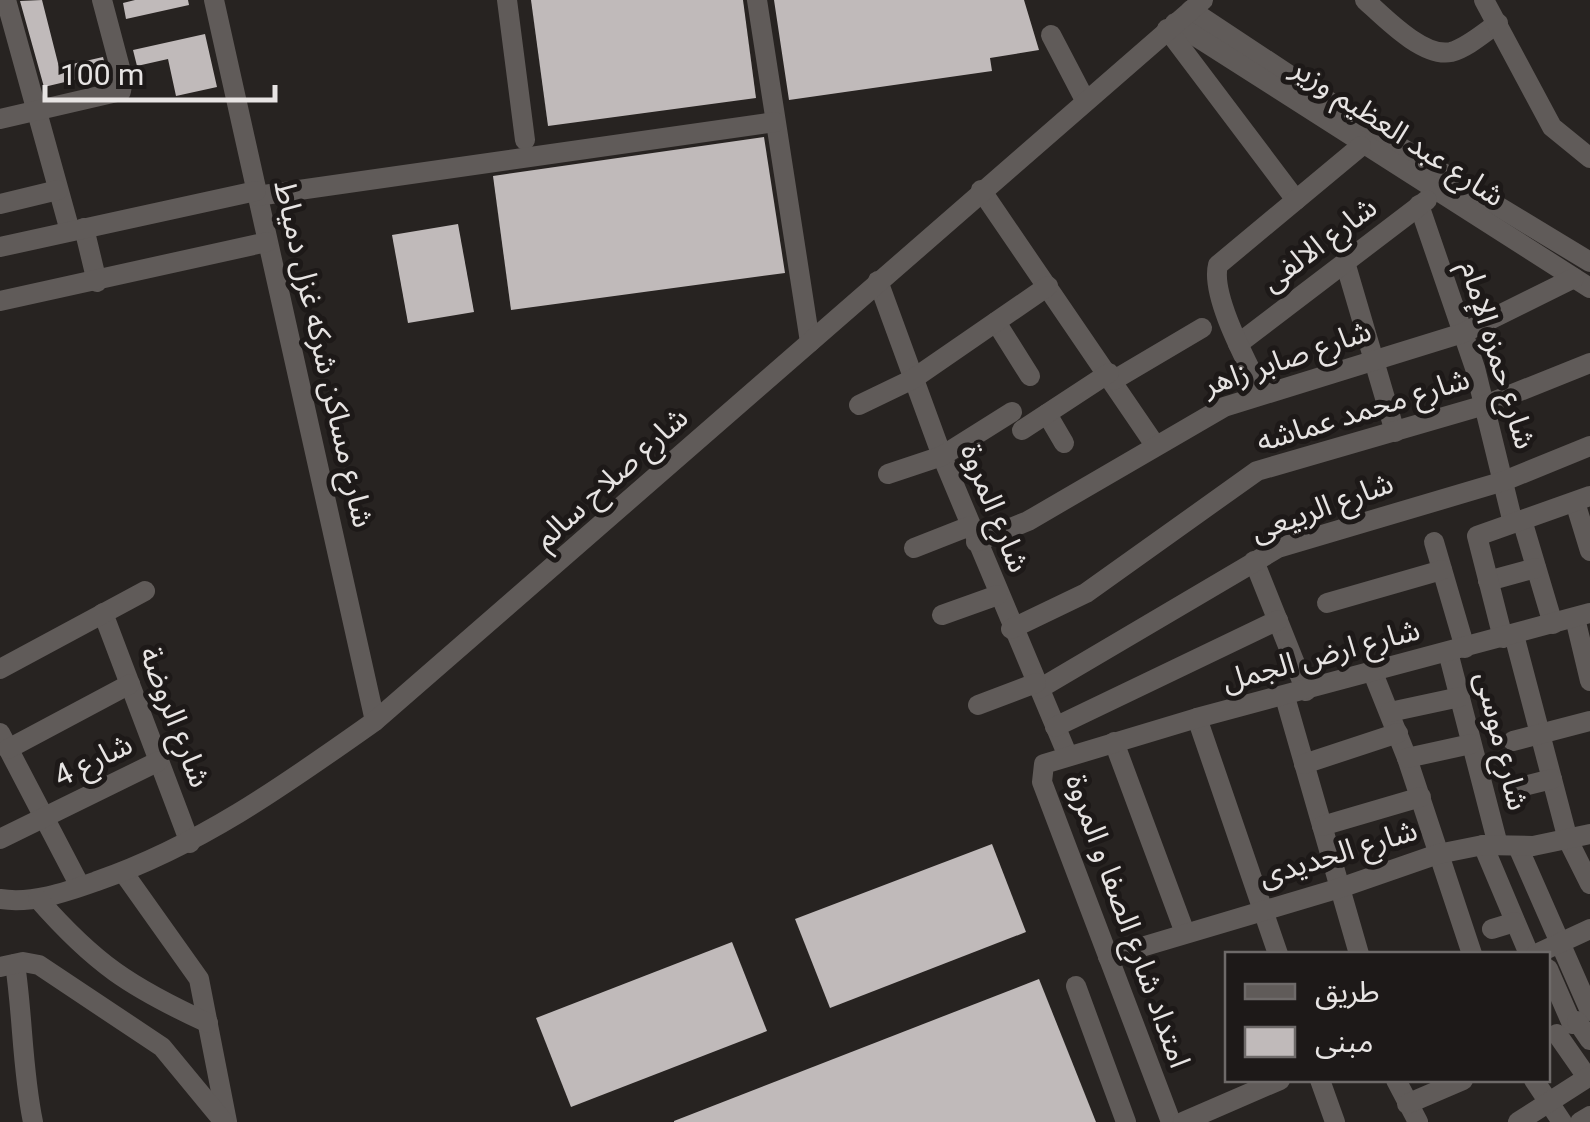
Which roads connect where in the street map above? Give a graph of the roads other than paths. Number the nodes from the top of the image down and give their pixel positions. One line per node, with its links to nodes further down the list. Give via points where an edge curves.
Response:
1 (6, 0): 12 (street)
2 (102, 0): 12 (street, via 121,92)
3 (214, 0): 21 (street, شارع مساكن شركه غزل دمياط)
4 (507, 0): 15 (street)
5 (756, 0): 14 (street)
6 (1365, 0): 9 (street, via 1441,52 1454,52)
7 (1484, 0): 9 (street)
8 (1184, 16): 11 (street, شارع صلاح سالم); 16 (street, شارع عبد العظيم وزير); 20 (street, شارع عبد العظيم وزير); 23 (street)
9 (1498, 23): 17 (street, via 1552,127)
10 (1050, 35): 11 (street)
11 (1085, 100): 19 (street, شارع صلاح سالم)
12 (36, 111): 13 (street); 18 (street)
13 (0, 118)
14 (776, 122): 21 (street); 41 (street)
15 (524, 140)
16 (1361, 146): 22 (street, شارع عبد العظيم وزير); 23 (street)
17 (1590, 158)
18 (58, 190): 24 (street); 28 (street)
19 (981, 190): 33 (street, شارع صلاح سالم); 36 (street)
20 (1477, 191): 25 (street, شارع عبد العظيم وزير); 26 (street, via 1477,202)
21 (256, 193): 28 (street); 29 (street, شارع مساكن شركه غزل دمياط)
22 (1428, 199): 26 (street, شارع عبد العظيم وزير); 31 (street, شارع الالفى); 40 (street, شارع حمزه الإمام)
23 (1296, 200): 42 (street, via 1218,265)
24 (0, 204)
25 (1504, 208): 27 (street, via 1493,214); 32 (street, شارع عبد العظيم وزير)
26 (1464, 210): 27 (street, شارع عبد العظيم وزير)
27 (1491, 227): 35 (street, شارع عبد العظيم وزير)
28 (77, 230): 30 (street); 34 (street)
29 (267, 242): 34 (street); 90 (street, شارع مساكن شركه غزل دمياط)
30 (0, 247)
31 (1345, 262): 42 (street, شارع الالفى); 43 (street)
32 (1590, 262)
33 (878, 281): 41 (street, شارع صلاح سالم); 47 (street, شارع المروة)
34 (97, 282): 37 (street)
35 (1582, 283): 40 (street, شارع صابر زاهر)
36 (1048, 286): 38 (street); 46 (street)
37 (0, 301)
38 (996, 322): 45 (street); 47 (street)
39 (1202, 328): 46 (street)
40 (1463, 332): 43 (street, شارع صابر زاهر); 50 (street, شارع حمزه الإمام)
41 (810, 342): 90 (street, شارع صلاح سالم)
42 (1238, 344): 48 (street)
43 (1374, 360): 48 (street, شارع صابر زاهر); 52 (street)
44 (1590, 363): 50 (street, شارع محمد عماشه)
45 (1030, 376)
46 (1112, 377): 51 (street); 54 (street)
47 (913, 379): 49 (street); 56 (street, شارع المروة)
48 (1262, 392): 54 (street, شارع صابر زاهر)
49 (859, 405)
50 (1485, 405): 52 (street, شارع محمد عماشه); 58 (street, شارع حمزه الإمام)
51 (1047, 414): 53 (street); 56 (street)
52 (1396, 432): 77 (street, شارع محمد عماشه, via 1257,471 1086,593)
53 (1064, 442)
54 (1156, 446): 61 (street, شارع صابر زاهر, via 1028,521)
55 (1590, 446): 58 (street, شارع الربيعى)
56 (942, 456): 57 (street); 61 (street, شارع المروة)
57 (888, 474)
58 (1504, 481): 60 (street, شارع حمزه الإمام); 65 (street, شارع الربيعى, via 1370,518)
59 (1582, 500): 60 (street); 64 (street)
60 (1518, 522): 66 (street, شارع حمزه الإمام); 68 (street, via 1477,536)
61 (973, 534): 63 (street, شارع صابر زاهر); 70 (street, شارع المروة)
62 (1434, 542): 67 (street, شارع موسى)
63 (914, 548)
64 (1590, 551)
65 (1254, 561): 75 (street); 84 (street, شارع الربيعى)
66 (1536, 568): 68 (street); 76 (street, شارع حمزه الإمام)
67 (1442, 570): 71 (street); 79 (street, شارع موسى)
68 (1488, 581): 78 (street)
69 (145, 591): 72 (street)
70 (998, 595): 74 (street); 77 (street, شارع المروة)
71 (1328, 603)
72 (103, 613): 80 (street); 83 (street, شارع الروضة)
73 (1582, 615): 76 (street, شارع ارض الجمل); 82 (street)
74 (942, 616)
75 (1278, 620): 85 (street); 92 (street)
76 (1552, 624): 78 (street, شارع ارض الجمل)
77 (1011, 629): 84 (street, شارع المروة)
78 (1509, 636): 79 (street, شارع ارض الجمل); 94 (street)
79 (1456, 650): 81 (street, شارع ارض الجمل); 86 (street, شارع موسى)
80 (0, 669)
81 (1373, 673): 85 (street, شارع ارض الجمل); 88 (street)
82 (1590, 682)
83 (130, 684): 95 (street); 101 (street, شارع الروضة)
84 (1037, 686): 87 (street, شارع الربيعى); 92 (street, شارع المروة)
85 (1295, 694): 89 (street, شارع ارض الجمل); 102 (street)
86 (1460, 697): 88 (street); 98 (street, شارع موسى)
87 (978, 705)
88 (1390, 712): 93 (street)
89 (1197, 718): 97 (street, شارع ارض الجمل); 120 (street)
90 (375, 720): 111 (street, شارع صلاح سالم, via 241,815)
91 (1590, 721): 94 (street)
92 (1055, 727): 99 (street, شارع المروة)
93 (1398, 733): 100 (street); 102 (street)
94 (1540, 734): 96 (street); 103 (street)
95 (4, 741): 106 (street)
96 (1512, 741)
97 (1114, 742): 99 (street, شارع ارض الجمل); 124 (street)
98 (1471, 744): 100 (street); 112 (street, شارع موسى)
99 (1066, 754): 130 (street, امتداد شارع الصفا و المروة, via 1044,764 1042,782)
100 (1407, 758): 105 (street)
101 (159, 761): 106 (street, شارع 4); 111 (street, شارع الروضة)
102 (1304, 764): 107 (street)
103 (1552, 779): 104 (street); 110 (street)
104 (1520, 787)
105 (1420, 796): 107 (street); 113 (street)
106 (44, 817): 109 (street, شارع 4); 116 (street)
107 (1322, 826): 117 (street)
108 (1590, 834): 110 (street, شارع الحديدى)
109 (0, 839)
110 (1568, 840): 112 (street, شارع الحديدى); 115 (street)
111 (190, 842): 114 (street, شارع صلاح سالم)
112 (1500, 846): 113 (street, شارع الحديدى); 121 (street); 129 (street)
113 (1438, 854): 117 (street, شارع الحديدى); 127 (street)
114 (123, 872): 116 (street, شارع صلاح سالم); 136 (street, via 194,969)
115 (1590, 884)
116 (80, 886): 119 (street, شارع صلاح سالم)
117 (1340, 888): 120 (street, شارع الحديدى); 126 (street)
118 (2, 896): 119 (street, شارع صلاح سالم)
119 (38, 898): 136 (street, via 127,984)
120 (1262, 908): 124 (street, شارع الحديدى); 125 (street)
121 (1515, 922): 122 (street); 128 (street)
122 (1492, 929)
123 (1590, 929): 131 (street)
124 (1185, 933): 130 (street, شارع الحديدى)
125 (1277, 952)
126 (1358, 952)
127 (1471, 952)
128 (1537, 952)
129 (1540, 952)
130 (1108, 957): 151 (street, امتداد شارع الصفا و المروة)
131 (1550, 958)
132 (4, 966): 148 (street, via 25,1034 23,1070); 149 (street, via 39,965 162,1047)
133 (1550, 975): 137 (street)
134 (1550, 975): 137 (street)
135 (1076, 986): 150 (street)
136 (208, 1023): 149 (street)
137 (1572, 1024): 138 (street); 139 (street)
138 (1590, 1040)
139 (1589, 1076): 145 (street)
140 (1275, 1082): 152 (street)
141 (1321, 1082): 153 (street)
142 (1397, 1082): 146 (street)
143 (1460, 1082): 146 (street)
144 (1536, 1082): 145 (street)
145 (1552, 1102): 154 (street); 155 (street)
146 (1412, 1113)
147 (1590, 1116): 156 (street)
148 (33, 1122)
149 (225, 1122)
150 (1126, 1122)
151 (1171, 1122)
152 (1183, 1122)
153 (1335, 1122)
154 (1518, 1122)
155 (1562, 1122)
156 (1580, 1122)

